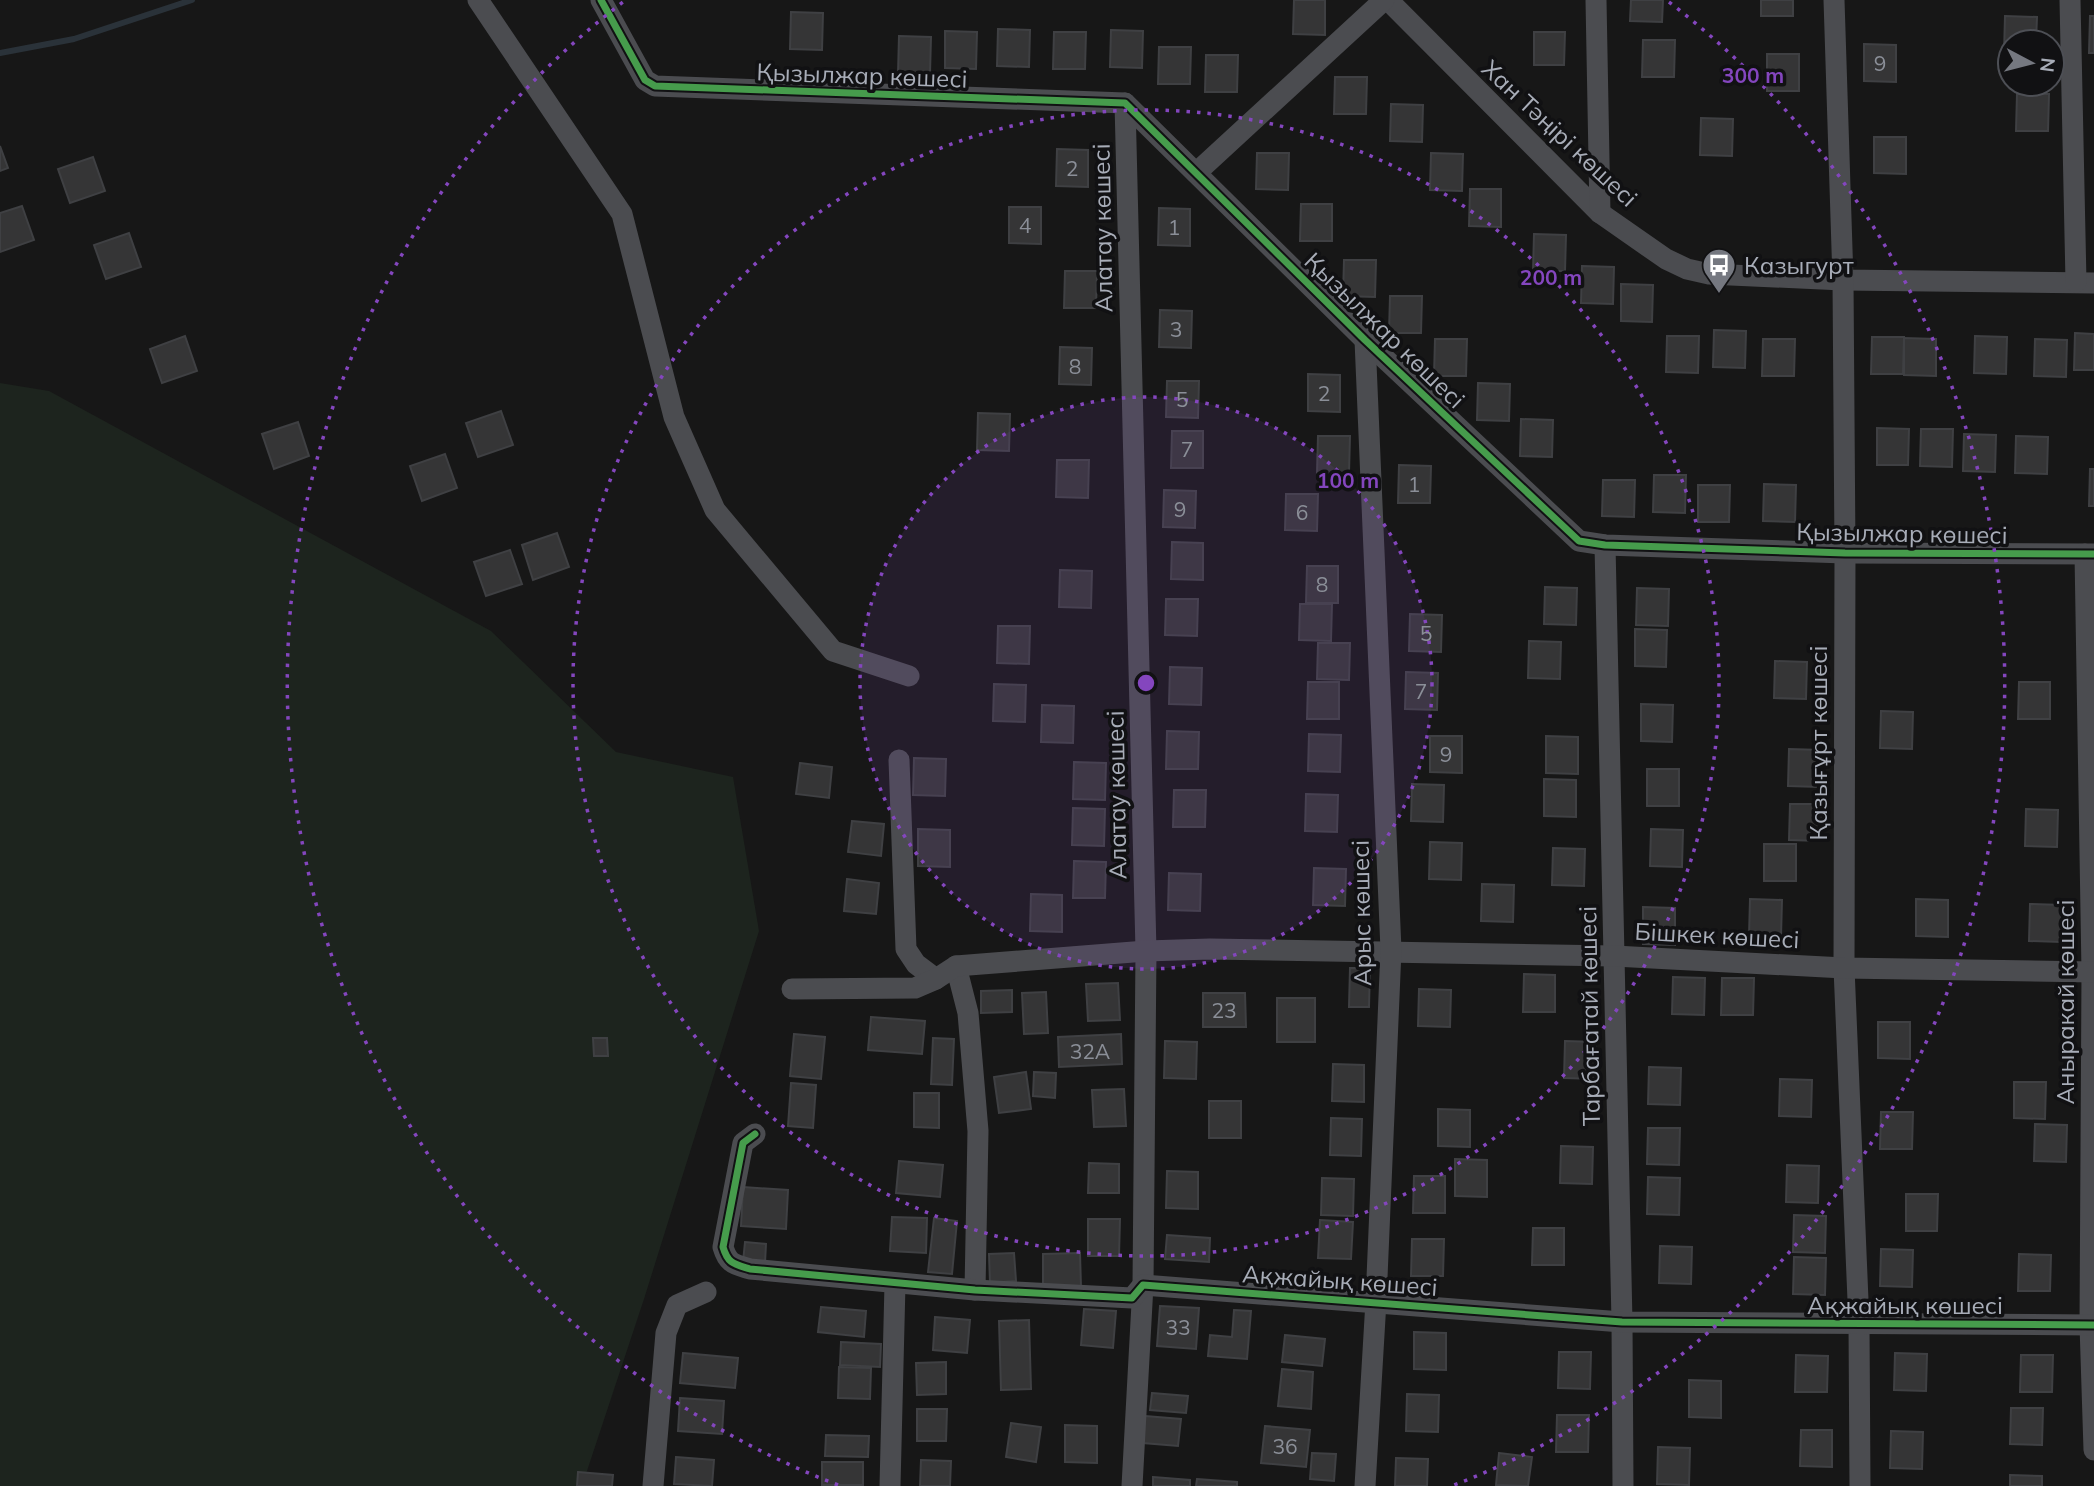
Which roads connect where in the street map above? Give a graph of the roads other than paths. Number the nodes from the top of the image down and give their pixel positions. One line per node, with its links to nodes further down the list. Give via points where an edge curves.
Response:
1 (478, 0): 16 (street, via 622,214 674,417 715,510 833,651)
2 (601, 0): 7 (street, Қызылжар көшесі, via 645,80 655,86)
3 (1386, 0): 8 (street); 9 (street, Хан Тәңірі көшесі)
4 (1596, 0): 9 (street)
5 (1834, 0): 10 (street, Қазығұрт көшесі)
6 (2070, 0): 11 (street)
7 (1125, 103): 8 (street, Қызылжар көшесі); 19 (street, Алатау көшесі)
8 (1196, 173): 12 (street, Қызылжар көшесі)
9 (1600, 213): 10 (street, Хан Тәңірі көшесі, via 1666,260 1687,269)
10 (1843, 281): 11 (street, Хан Тәңірі көшесі); 14 (street, Қазығұрт көшесі)
11 (2085, 283)
12 (1365, 340): 13 (street, Қызылжар көшесі, via 1579,541); 18 (street, Арыс көшесі)
13 (1605, 545): 14 (street, Қызылжар көшесі); 20 (street, Тарбағатай көшесі)
14 (1845, 553): 15 (street, Қызылжар көшесі); 22 (street, Қазығұрт көшесі)
15 (2090, 554): 23 (street, Аныракай көшесі)
16 (909, 676)
17 (899, 760): 24 (street, via 906,949 916,964)
18 (1391, 950): 19 (street, Бішкек көшесі); 20 (street, Бішкек көшесі); 31 (street, Арыс көшесі)
19 (1146, 951): 21 (street, Бішкек көшесі); 28 (street, Алатау көшесі)
20 (1614, 956): 22 (street, Бішкек көшесі); 32 (street, Тарбағатай көшесі)
21 (956, 966): 24 (street); 29 (street, via 968,1013 978,1130)
22 (1844, 968): 23 (street, Бішкек көшесі); 33 (street, Қазығұрт көшесі)
23 (2093, 972): 34 (street, Аныракай көшесі)
24 (936, 979): 25 (street, via 915,988)
25 (792, 989)
26 (755, 1134): 27 (street, Ақжайық көшесі, via 743,1143 723,1247 726,1258 750,1269)
27 (895, 1284): 29 (street, Ақжайық көшесі); 37 (street)
28 (1143, 1284): 29 (street, Ақжайық көшесі, via 1132,1298); 31 (street, Ақжайық көшесі); 38 (street, Алатау көшесі)
29 (975, 1290)
30 (706, 1292): 36 (street, via 677,1305 666,1333)
31 (1376, 1301): 32 (street, Ақжайық көшесі); 39 (street, Арыс көшесі)
32 (1622, 1322): 33 (street, Ақжайық көшесі); 40 (street, Тарбағатай көшесі)
33 (1859, 1324): 34 (street, Ақжайық көшесі); 41 (street, Қазығұрт көшесі)
34 (2092, 1325): 35 (street, Аныракай көшесі)
35 (2094, 1450)
36 (653, 1486)
37 (890, 1486)
38 (1132, 1486)
39 (1365, 1486)
40 (1623, 1486)
41 (1860, 1486)

